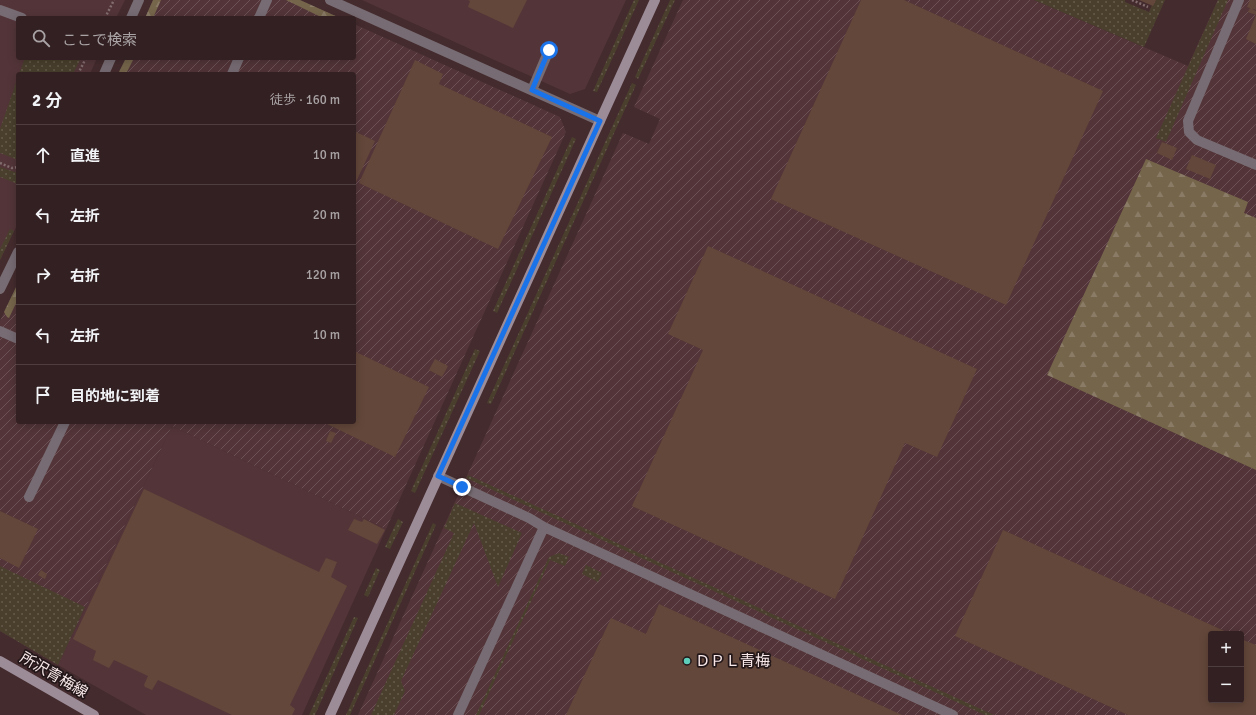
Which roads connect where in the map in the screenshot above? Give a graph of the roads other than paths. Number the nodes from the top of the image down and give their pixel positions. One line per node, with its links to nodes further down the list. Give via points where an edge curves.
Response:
1 (139, 0): 8 (street)
2 (267, 0): 9 (street)
3 (330, 0): 15 (street)
4 (655, 0): 16 (street)
5 (1239, 0): 17 (street, via 1193,108 1188,122 1189,132 1197,140)
6 (0, 10): 7 (street)
7 (16, 16)
8 (132, 16)
9 (260, 16)
10 (549, 50): 15 (street)
11 (111, 60): 13 (street)
12 (238, 60): 14 (street)
13 (105, 72)
14 (233, 72)
15 (532, 90): 16 (street)
16 (600, 121): 23 (street)
17 (1256, 165)
18 (16, 256): 19 (street)
19 (0, 289)
20 (0, 331): 21 (street)
21 (16, 339)
22 (64, 424): 24 (street)
23 (438, 476): 25 (street); 28 (street)
24 (29, 497)
25 (544, 527): 29 (street); 30 (street)
26 (0, 661): 27 (street, 所沢青梅線)
27 (94, 715)
28 (330, 715)
29 (458, 715)
30 (954, 715)

